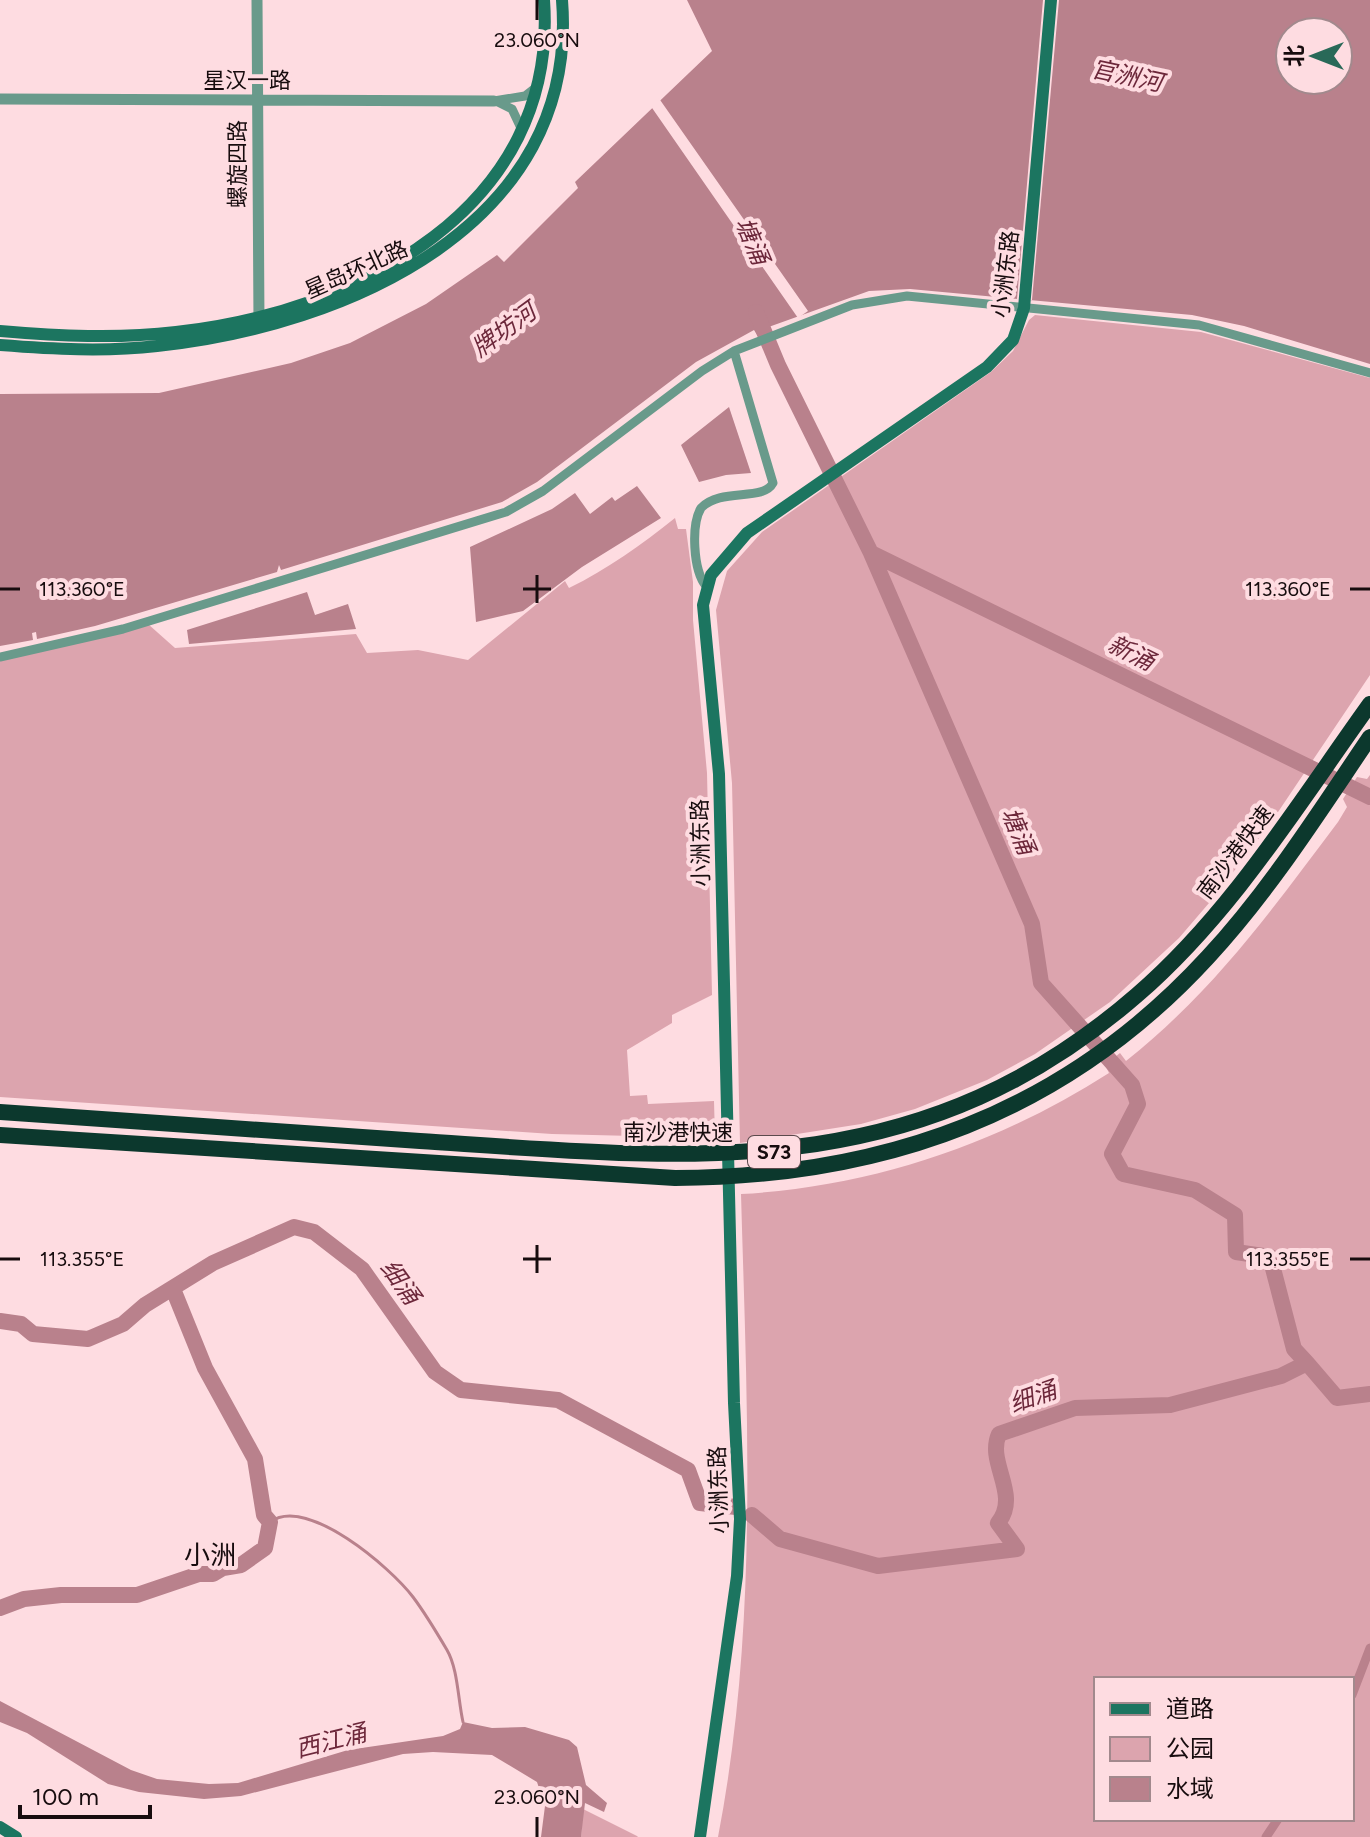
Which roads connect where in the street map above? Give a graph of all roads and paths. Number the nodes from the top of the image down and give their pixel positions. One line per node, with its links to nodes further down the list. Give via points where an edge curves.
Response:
1 (257, 0): 7 (street, 螺旋四路)
2 (544, 0): 5 (main road, 星岛环北路)
3 (1051, 0): 10 (main road, 小洲东路)
4 (562, 1): 11 (main road, 星岛环北路, via 550,105 519,169 493,204 462,234 388,280 340,301)
5 (541, 80): 8 (street, 星汉一路, via 525,96); 9 (main road, 星岛环北路)
6 (0, 99): 7 (street, 星汉一路)
7 (257, 100): 8 (street, 星汉一路); 11 (street, 螺旋四路)
8 (494, 101): 9 (street, via 512,109)
9 (521, 135): 11 (main road, 星岛环北路, via 478,198 429,241 365,277)
10 (1025, 304): 14 (street, via 883,297 840,308); 15 (street, via 1199,325); 16 (main road, 小洲东路, via 1017,334 999,358 738,540)
11 (259, 321): 12 (main road, 星岛环北路, via 126,336); 13 (main road, 星岛环北路, via 154,347)
12 (0, 331)
13 (0, 345)
14 (734, 351): 16 (street, via 773,483 766,491 716,497 701,508 695,524 699,575); 17 (street, via 543,491 506,512 123,629)
15 (1370, 373)
16 (706, 586): 24 (main road, 小洲东路, via 719,774 740,1519)
17 (0, 657)
18 (1370, 704): 20 (highway, 南沙港快速 / S73, via 1227,901 1138,994 1023,1074 905,1125 813,1147 699,1156)
19 (1370, 737): 21 (highway, 南沙港快速 / S73, via 1239,921 1165,999 1100,1053 1045,1088 978,1122 910,1147 822,1168 675,1178)
20 (0, 1112)
21 (0, 1135)
22 (0, 1827): 23 (main road)
23 (16, 1837)
24 (700, 1837)

